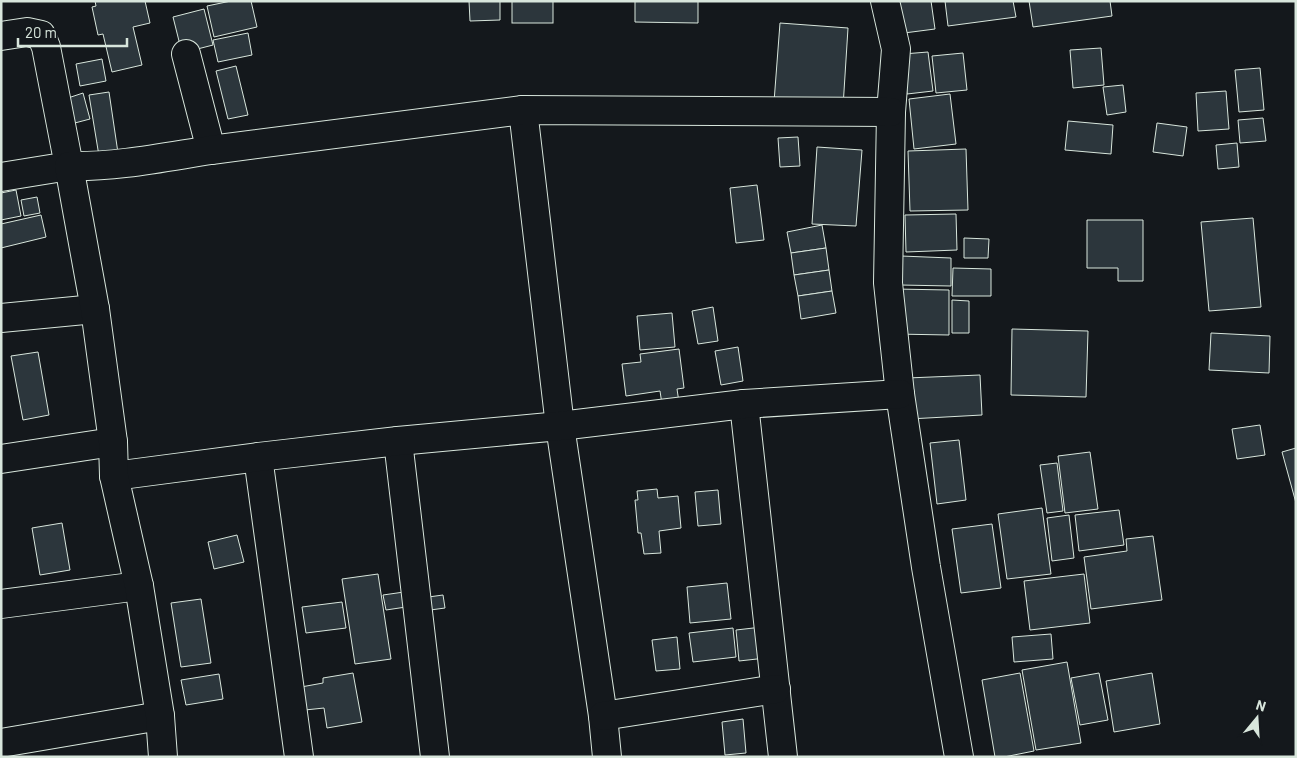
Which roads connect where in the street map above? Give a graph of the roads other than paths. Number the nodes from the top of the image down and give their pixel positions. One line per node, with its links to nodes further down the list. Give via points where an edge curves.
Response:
1 (885, 1): 5 (street, via 896,49)
2 (1, 36): 7 (street, via 27,32 41,35 46,46)
3 (186, 54): 6 (street)
4 (523, 110): 5 (street); 6 (street); 13 (street)
5 (891, 112): 11 (street, via 888,283)
6 (211, 150): 7 (street, via 93,167)
7 (70, 166): 8 (street); 9 (street)
8 (1, 176)
9 (95, 310): 10 (street); 15 (street)
10 (1, 318)
11 (900, 394): 12 (street); 30 (street)
12 (744, 404): 13 (street); 21 (street)
13 (560, 426): 14 (street); 23 (street)
14 (398, 441): 16 (street); 27 (street)
15 (113, 442): 17 (street); 18 (street)
16 (258, 457): 18 (street); 26 (street)
17 (1, 459)
18 (114, 476): 19 (street)
19 (139, 586): 20 (street); 22 (street)
20 (1, 604)
21 (776, 689): 23 (street); 29 (street)
22 (160, 716): 24 (street); 25 (street)
23 (603, 716): 28 (street)
24 (1, 743)
25 (163, 757)
26 (299, 757)
27 (436, 757)
28 (607, 757)
29 (783, 757)
30 (959, 757)

